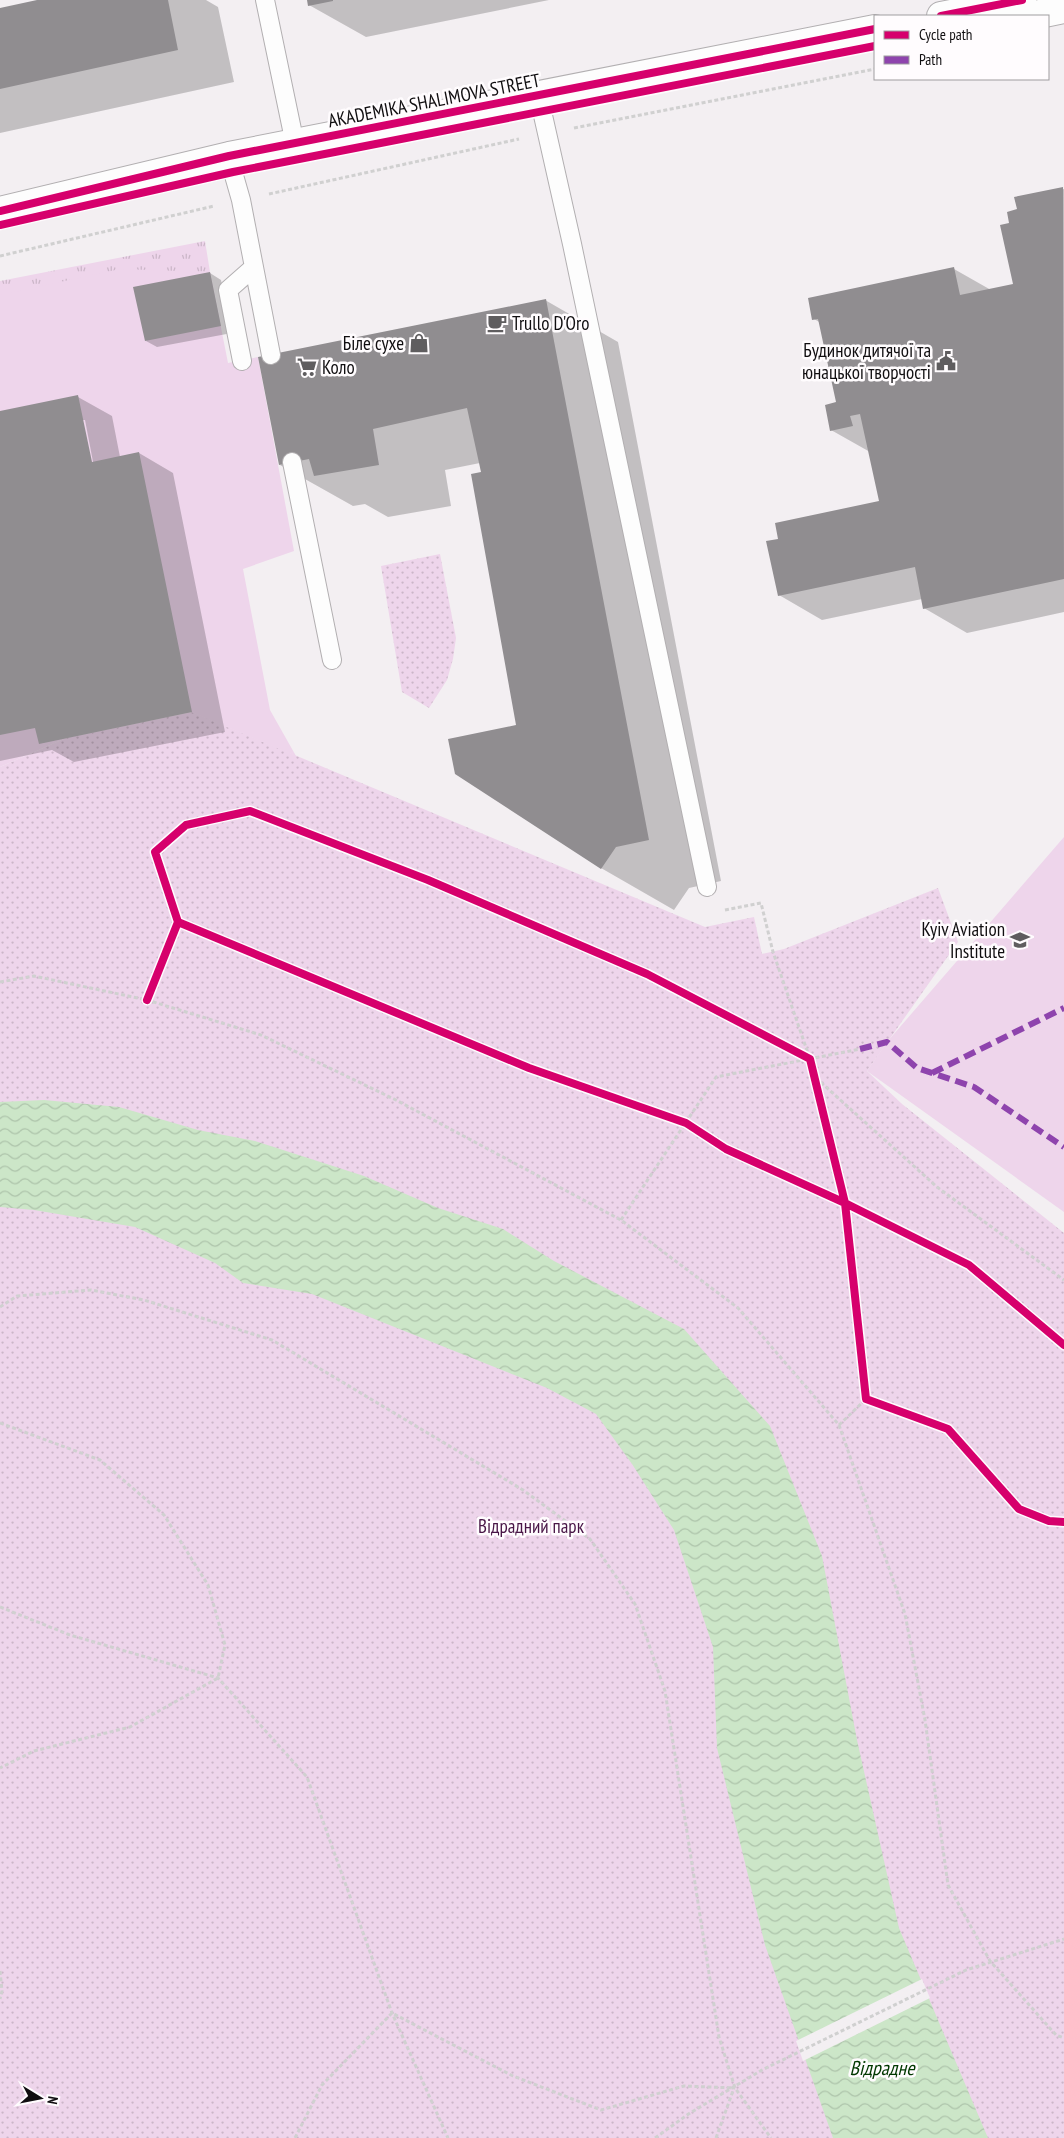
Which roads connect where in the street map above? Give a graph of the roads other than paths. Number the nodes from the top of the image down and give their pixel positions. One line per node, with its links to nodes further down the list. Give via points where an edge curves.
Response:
1 (265, 0): 9 (lane)
2 (1022, 0): 4 (street)
3 (1064, 9): 5 (street)
4 (946, 15)
5 (1035, 15)
6 (874, 29): 9 (street, AKADEMIKA SHALIMOVA STREET)
7 (874, 46): 8 (street, AKADEMIKA SHALIMOVA STREET)
8 (542, 111): 10 (street, AKADEMIKA SHALIMOVA STREET); 18 (lane)
9 (295, 144): 11 (street, AKADEMIKA SHALIMOVA STREET, via 229,156)
10 (233, 172): 12 (street, AKADEMIKA SHALIMOVA STREET); 13 (lane)
11 (0, 211)
12 (0, 226)
13 (253, 268): 14 (lane); 15 (lane, via 228,290)
14 (271, 354)
15 (242, 361)
16 (292, 462): 17 (lane)
17 (332, 660)
18 (707, 887)

